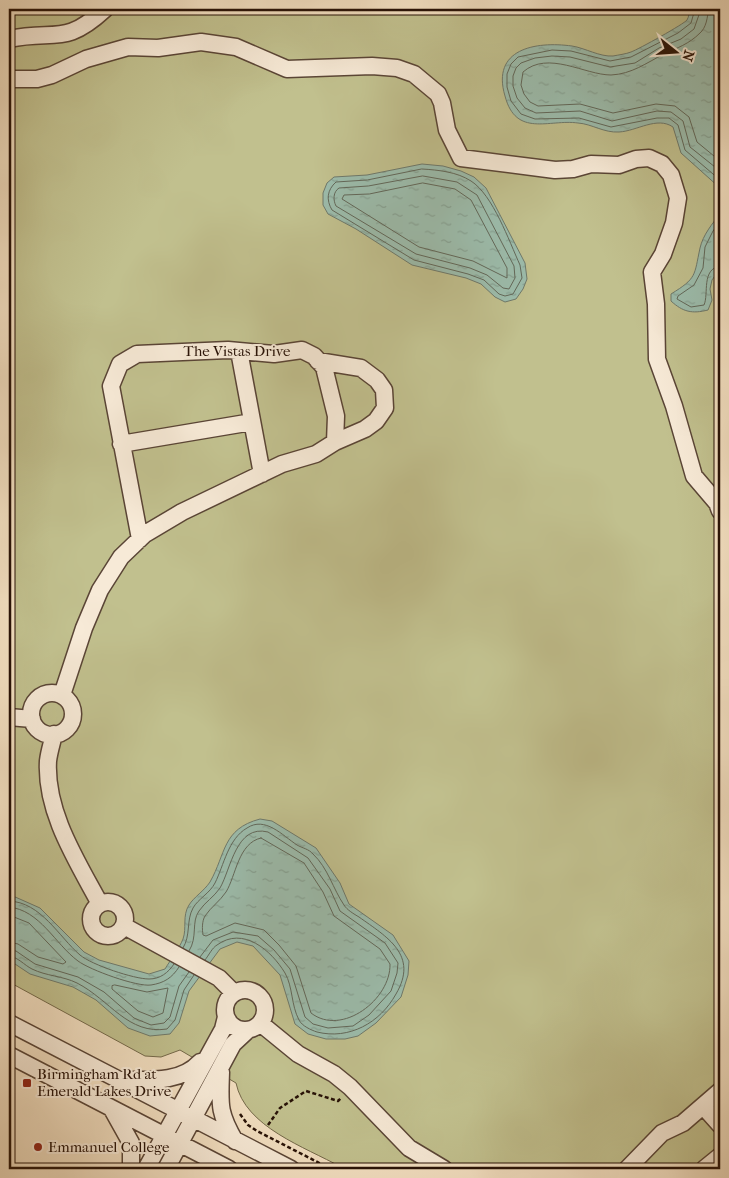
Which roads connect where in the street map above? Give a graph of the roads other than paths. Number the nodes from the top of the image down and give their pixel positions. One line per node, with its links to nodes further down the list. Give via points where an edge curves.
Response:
1 (105, 9): 2 (street, via 76,32)
2 (9, 38)
3 (9, 79): 10 (street, via 45,77 86,59 128,47 158,48 201,42 236,47 287,69 372,66 397,68 414,74 438,94 446,130 462,158 555,170 591,164 619,165 649,158 662,164 671,175 678,198 674,223 663,254 652,272 657,359 694,476)
4 (239, 351): 5 (street, The Vistas Drive, via 274,354 302,350); 6 (street); 8 (street, The Vistas Drive, via 137,354 120,364 111,386)
5 (318, 361): 7 (street, via 324,367 331,390 336,416); 7 (street, The Vistas Drive, via 362,368 384,390 385,408 376,421)
6 (252, 422): 8 (street); 9 (street)
7 (335, 442): 9 (street, via 316,454)
8 (121, 444): 11 (street, The Vistas Drive)
9 (262, 474): 11 (street, via 182,512)
10 (720, 511)
11 (140, 539): 12 (street, via 121,557 100,590)
12 (62, 695): 14 (street, via 42,695 33,706); 15 (street, via 71,705 73,718 66,729)
13 (9, 718): 14 (street)
14 (32, 719): 15 (street, via 40,730)
15 (54, 734): 16 (street, via 48,761 52,794 72,852)
16 (100, 904): 17 (street, via 112,903 122,909); 17 (street, via 92,912 94,930 110,936 116,935)
17 (124, 926): 18 (street, via 219,978)
18 (234, 993): 19 (street, via 226,1003); 21 (street, via 242,991 257,995 264,1008)
19 (226, 1016): 21 (street, via 234,1027); 22 (street, via 223,1029)
20 (9, 1022): 25 (street)
21 (254, 1026): 24 (street, via 233,1044); 41 (street, via 334,1074 409,1148)
22 (209, 1052): 25 (street, via 185,1074 163,1079); 29 (street)
23 (9, 1055): 28 (street)
24 (222, 1064): 30 (street); 33 (street, via 222,1118)
25 (120, 1080): 29 (street)
26 (720, 1091): 27 (street)
27 (704, 1106): 31 (street); 42 (street, via 683,1124 662,1133)
28 (112, 1109): 32 (street); 36 (street, via 131,1144)
29 (178, 1111): 30 (street); 32 (street)
30 (194, 1119): 33 (street); 34 (street)
31 (720, 1125)
32 (164, 1136): 34 (street); 37 (street)
33 (236, 1141): 40 (street)
34 (180, 1144): 38 (street); 39 (street)
35 (720, 1156): 43 (street)
36 (131, 1169)
37 (146, 1169)
38 (166, 1169)
39 (229, 1169)
40 (291, 1169)
41 (444, 1169)
42 (626, 1169)
43 (704, 1169)

